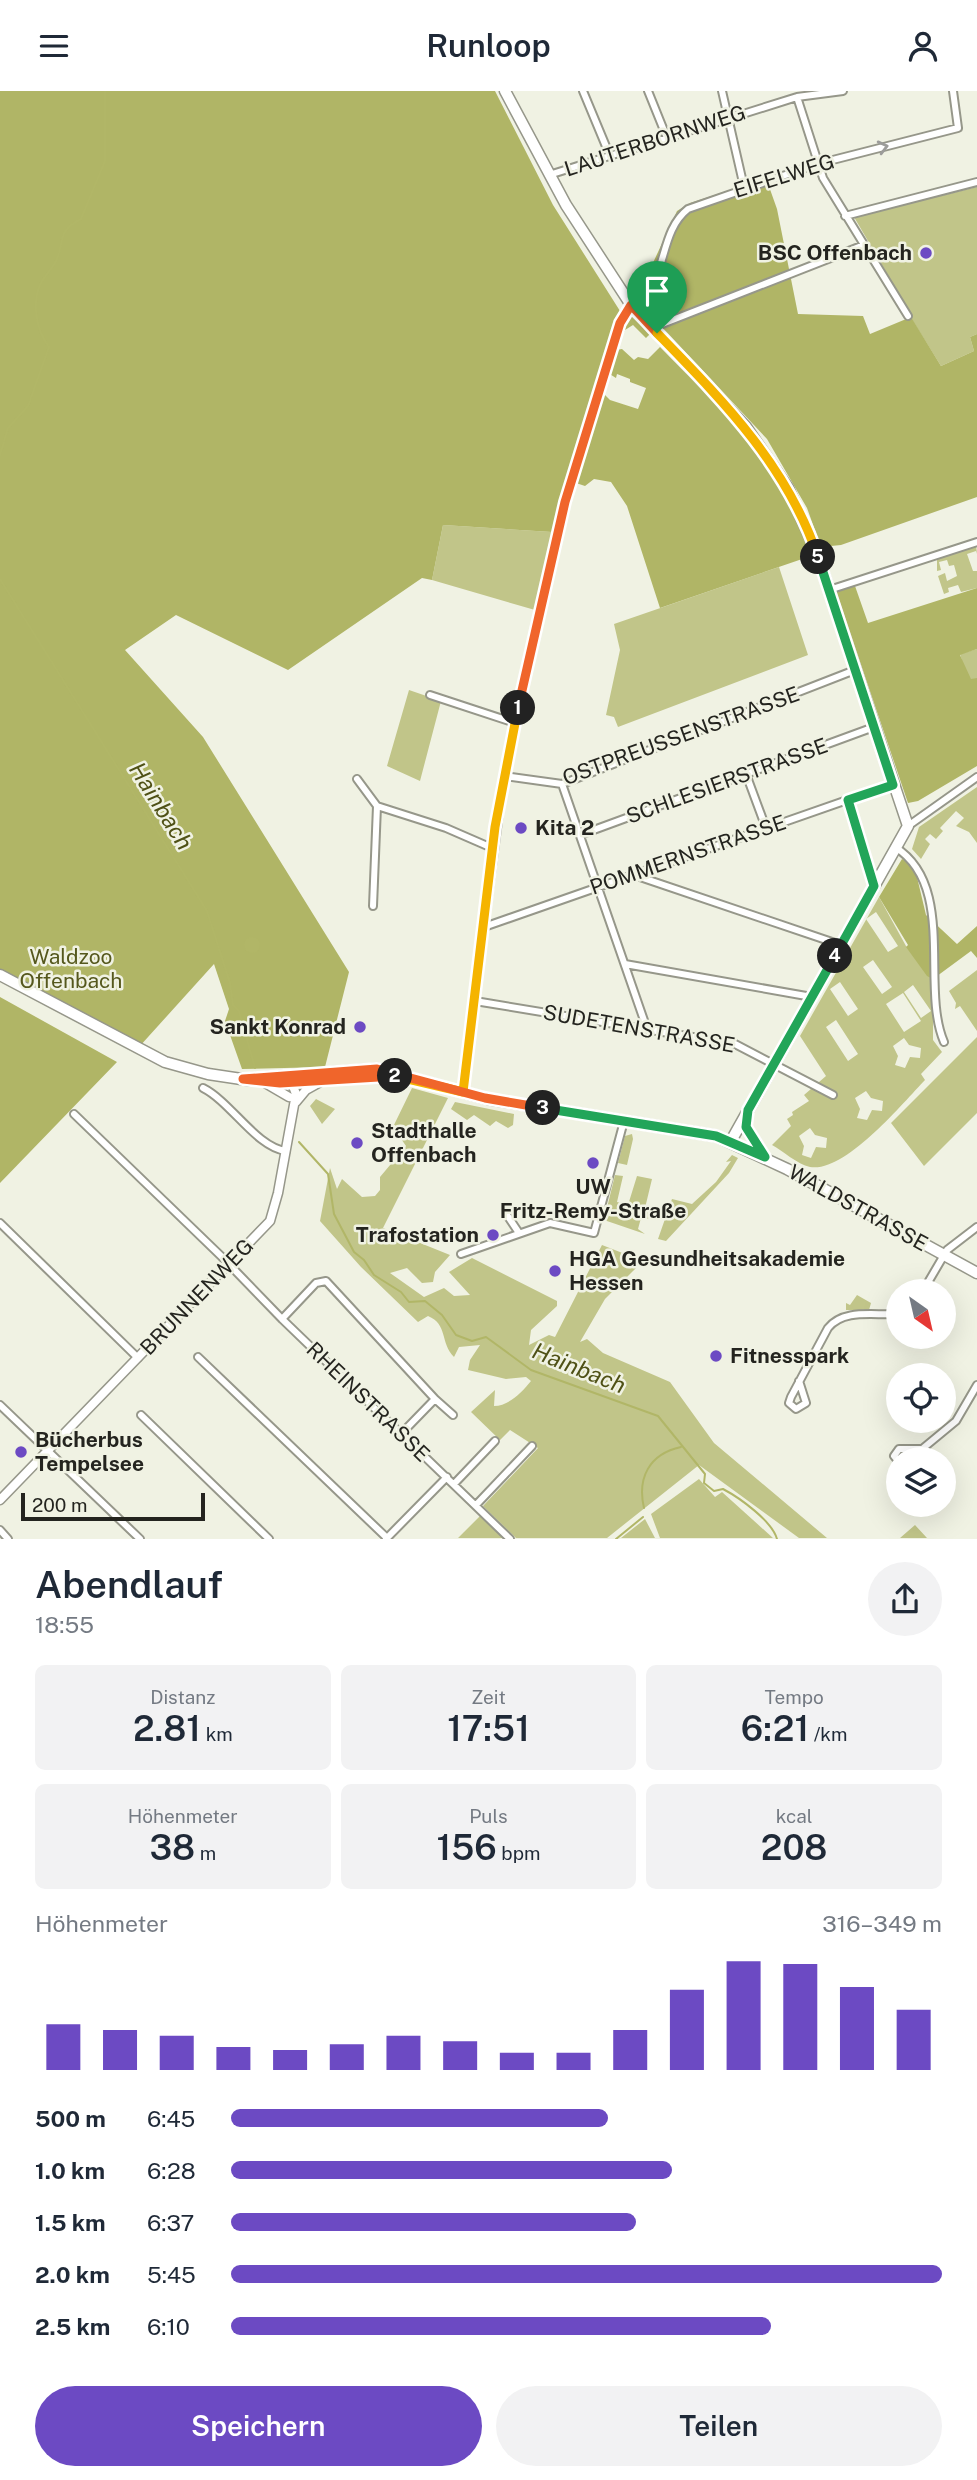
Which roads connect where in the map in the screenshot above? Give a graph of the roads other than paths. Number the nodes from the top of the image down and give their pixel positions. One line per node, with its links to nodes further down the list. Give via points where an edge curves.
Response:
1 (505, 91): 12 (main road)
2 (583, 91): 10 (street)
3 (648, 91): 9 (street)
4 (722, 91): 8 (street)
5 (843, 91): 7 (street, LAUTERBORNWEG)
6 (953, 91): 11 (street, EIFELWEG, one-way to 6, via 958,128)
7 (797, 97): 8 (street, LAUTERBORNWEG); 11 (street)
8 (729, 118): 9 (street, LAUTERBORNWEG); 14 (street)
9 (667, 138): 10 (street, LAUTERBORNWEG)
10 (610, 156): 12 (street, LAUTERBORNWEG)
11 (817, 164): 14 (street, EIFELWEG); 15 (street)
12 (549, 175): 17 (main road)
13 (977, 182): 15 (street)
14 (744, 187): 17 (street, EIFELWEG, via 684,212 665,247 652,286)
15 (845, 216): 16 (street)
16 (864, 245): 18 (street); 19 (street)
17 (631, 305): 19 (main road); 24 (street, EIFELWEG, via 620,323 565,502)
18 (908, 316)
19 (652, 328): 21 (main road, via 769,457 800,510)
20 (977, 542): 21 (street)
21 (829, 590): 22 (main road)
22 (855, 670): 25 (main road); 30 (street, OSTPREUSSENSTRASSE)
23 (430, 695): 24 (street)
24 (515, 723): 27 (street, EIFELWEG)
25 (874, 727): 26 (street, SCHLESIERSTRASSE); 31 (main road)
26 (746, 774): 35 (street); 36 (street, SCHLESIERSTRASSE)
27 (504, 776): 30 (street, OSTPREUSSENSTRASSE); 37 (street, EIFELWEG)
28 (977, 777): 34 (street)
29 (357, 779): 33 (street)
30 (562, 784): 36 (street)
31 (893, 785): 32 (street, POMMERNSTRASSE); 34 (main road)
32 (848, 800): 35 (street, POMMERNSTRASSE); 40 (street)
33 (377, 806): 37 (street); 42 (street)
34 (908, 826): 38 (main road)
35 (766, 828): 39 (street, POMMERNSTRASSE)
36 (580, 835): 41 (street)
37 (492, 848): 43 (street, EIFELWEG)
38 (895, 848): 40 (main road); 50 (street, via 916,863 924,888 934,937 938,1027)
39 (633, 874): 41 (street, POMMERNSTRASSE); 44 (street)
40 (874, 886): 44 (main road)
41 (598, 887): 43 (street, POMMERNSTRASSE); 45 (street)
42 (373, 906)
43 (484, 927): 48 (street, EIFELWEG)
44 (841, 945): 47 (main road)
45 (625, 964): 47 (street); 49 (street)
46 (0, 975): 53 (main road, WALDSTRASSE, via 165,1062 208,1075)
47 (812, 997): 51 (main road)
48 (475, 1001): 49 (street, SUDETENSTRASSE); 58 (street, EIFELWEG)
49 (647, 1029): 51 (street, SUDETENSTRASSE, via 736,1044)
50 (944, 1042)
51 (774, 1063): 59 (street, SUDETENSTRASSE); 62 (main road)
52 (409, 1077): 54 (main road, WALDSTRASSE, via 377,1069); 55 (main road, WALDSTRASSE); 58 (main road, WALDSTRASSE)
53 (243, 1079): 54 (main road, WALDSTRASSE); 56 (main road, WALDSTRASSE)
54 (290, 1079): 55 (main road, WALDSTRASSE); 56 (main road, WALDSTRASSE); 60 (street); 61 (street, BRUNNENWEG, via 296,1094)
55 (324, 1080): 61 (street, via 303,1093)
56 (262, 1082): 60 (street)
57 (203, 1088): 67 (street, via 219,1097 270,1146)
58 (463, 1092): 64 (main road, WALDSTRASSE)
59 (833, 1095)
60 (289, 1097): 61 (street)
61 (293, 1107): 67 (street, BRUNNENWEG)
62 (748, 1110): 65 (main road); 66 (main road)
63 (74, 1114): 75 (street, RHEINSTRASSE)
64 (624, 1121): 66 (main road, WALDSTRASSE); 72 (street, via 594,1233 554,1222)
65 (746, 1127): 66 (main road, via 741,1137); 68 (main road)
66 (731, 1141): 68 (main road, WALDSTRASSE)
67 (286, 1151): 75 (street, BRUNNENWEG, via 272,1218)
68 (765, 1157): 74 (main road, WALDSTRASSE)
69 (508, 1215): 72 (street)
70 (0, 1223): 81 (street)
71 (977, 1227): 74 (street)
72 (519, 1233): 73 (street)
73 (461, 1255)
74 (944, 1255): 76 (main road, WALDSTRASSE); 77 (street)
75 (228, 1265): 79 (street, RHEINSTRASSE); 81 (street, BRUNNENWEG)
76 (977, 1273)
77 (930, 1279)
78 (886, 1314): 82 (street, via 837,1320)
79 (282, 1319): 84 (street, via 316,1283 326,1281); 88 (street, RHEINSTRASSE)
80 (198, 1357): 101 (street)
81 (138, 1358): 92 (street, BRUNNENWEG)
82 (799, 1381)
83 (977, 1385): 91 (street, via 956,1421)
84 (435, 1399): 87 (street); 88 (street)
85 (0, 1405): 92 (street)
86 (141, 1415): 100 (street)
87 (453, 1415)
88 (401, 1434): 93 (street, RHEINSTRASSE)
89 (495, 1441): 94 (street)
90 (532, 1446): 96 (street)
91 (924, 1447)
92 (48, 1451): 95 (street, BRUNNENWEG); 99 (street)
93 (447, 1477): 94 (street, RHEINSTRASSE); 101 (street)
94 (454, 1484): 96 (street, RHEINSTRASSE)
95 (0, 1500)
96 (475, 1504): 102 (street, RHEINSTRASSE)
97 (0, 1530): 98 (street)
98 (8, 1538)
99 (140, 1538)
100 (269, 1538)
101 (386, 1538)
102 (510, 1538)

